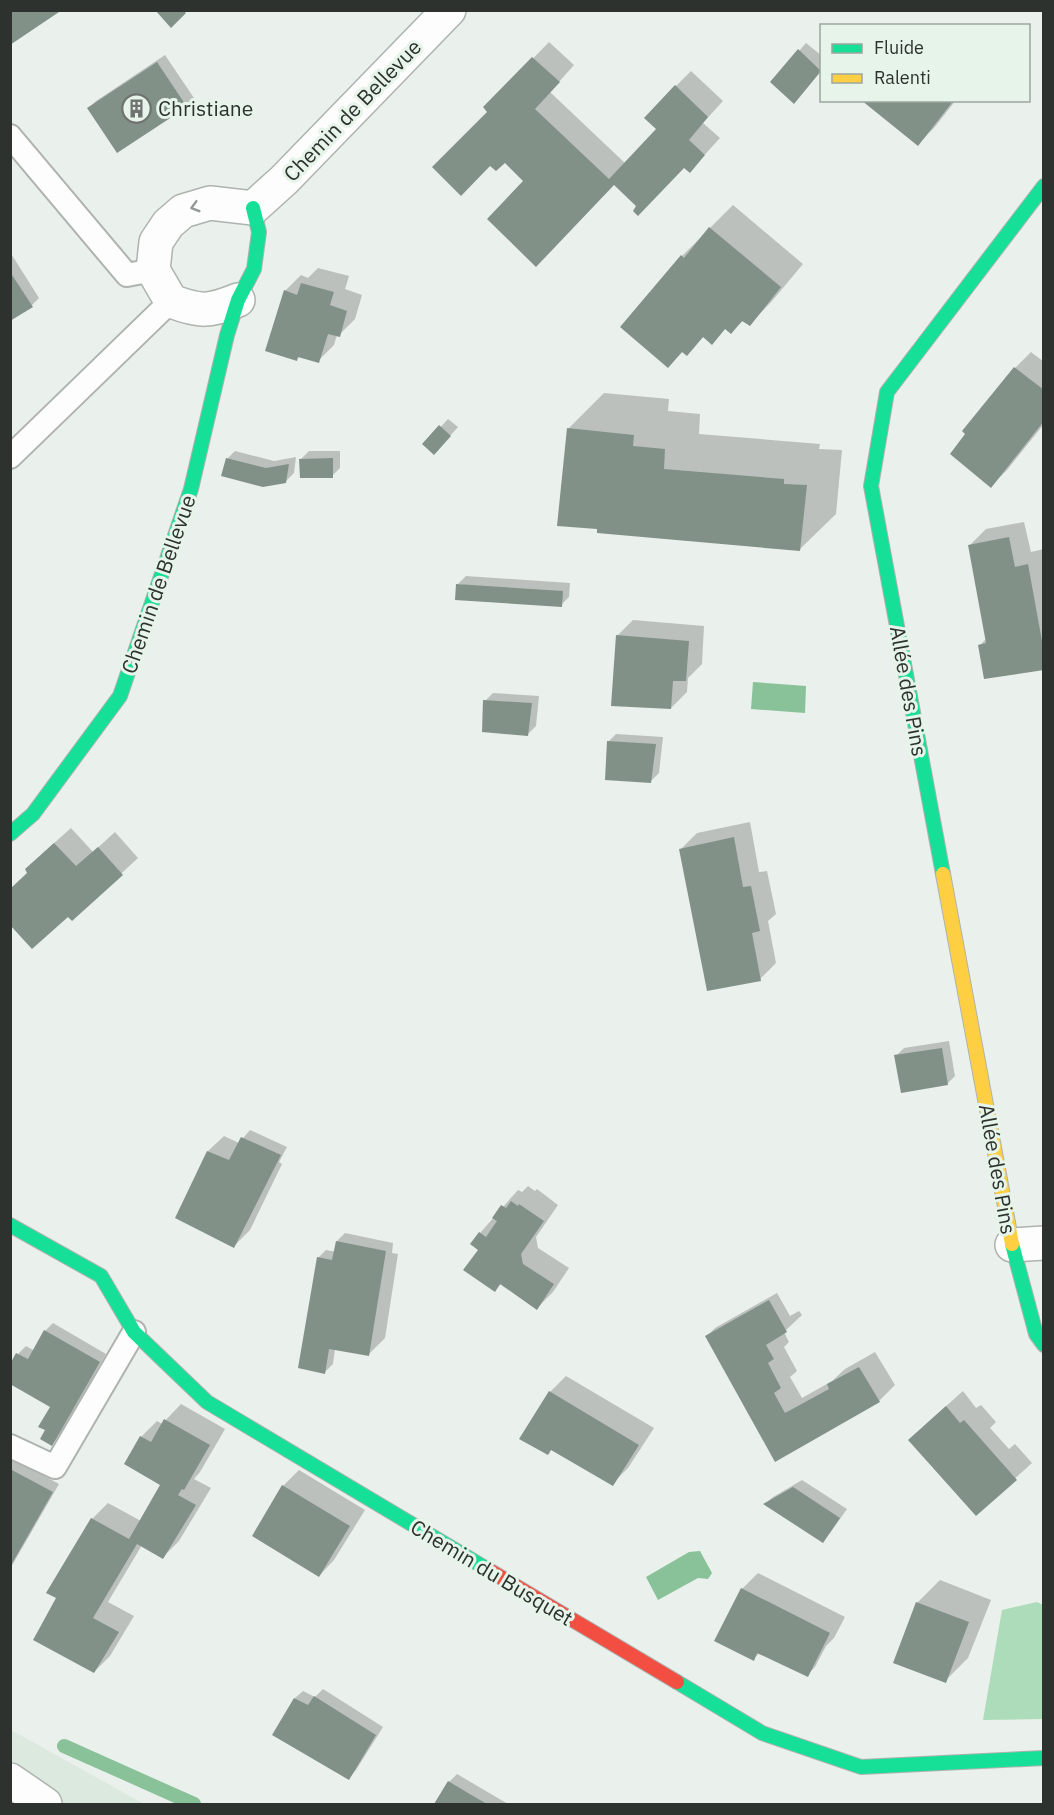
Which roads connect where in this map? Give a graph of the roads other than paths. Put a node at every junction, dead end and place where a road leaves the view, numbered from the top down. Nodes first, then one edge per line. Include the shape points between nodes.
1 (449, 10) edge
2 (10, 136) edge
3 (1044, 186) edge
4 (253, 208) junction
5 (153, 270) junction
6 (238, 300) junction
7 (171, 301) junction
8 (10, 457) edge
9 (10, 834) edge
10 (10, 1225) edge
11 (1028, 1244) edge
12 (134, 1332) junction
13 (1044, 1345) edge
14 (10, 1446) edge
15 (1044, 1758) edge
16 (10, 1780) edge
17 (45, 1804) edge

1 - 4 street, Chemin de Bellevue
2 - 5 lane via 127,275
3 - 11 street, Allée des Pins via 887,392 871,486
4 -> 5 street via 210,203 183,211 156,242
4 - 6 street, Chemin de Bellevue via 259,232 254,269
5 - 7 street
6 - 7 street via 217,309 193,309
6 - 9 street, Chemin de Bellevue via 191,489 120,696 33,814
7 - 8 lane
10 - 12 street, Chemin du Busquet via 101,1276
11 - 13 street, Allée des Pins via 1036,1334
12 - 14 lane via 55,1467
12 - 15 street, Chemin du Busquet via 207,1402 762,1733 861,1767
16 - 17 street

